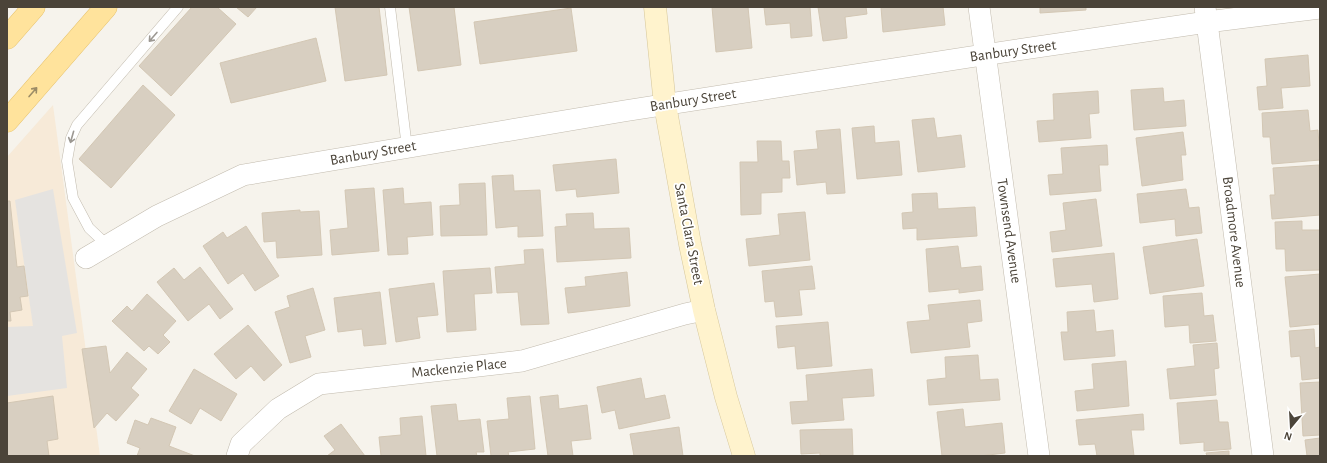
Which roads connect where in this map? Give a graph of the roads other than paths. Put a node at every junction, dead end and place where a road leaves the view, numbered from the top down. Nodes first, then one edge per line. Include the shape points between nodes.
1 (34, 7) edge
2 (106, 7) edge
3 (178, 7) edge
4 (390, 7) edge
5 (655, 7) edge
6 (979, 7) edge
7 (1320, 8) edge
8 (1206, 15) edge
9 (7, 38) edge
10 (986, 55) junction
11 (665, 105) junction
12 (7, 121) edge
13 (407, 148) junction
14 (107, 245) junction
15 (86, 258) dead end
16 (704, 310) junction
17 (237, 456) edge
18 (744, 456) edge
19 (1039, 456) edge
20 (1263, 456) edge

1 - 9 main road
12 -> 2 main road
3 -> 14 lane via 76,125 71,138 67,161 73,198 89,228
4 - 13 lane
5 - 11 main road, Santa Clara Street
6 - 10 street, Townsend Avenue
7 - 8 street, Banbury Street
8 - 10 street, Banbury Street
8 - 20 street, Broadmore Avenue
10 - 11 street, Banbury Street
10 - 19 street, Townsend Avenue
11 - 13 street, Banbury Street
11 - 16 main road, Santa Clara Street
13 - 14 street, Banbury Street via 243,175 158,216
14 - 15 street, Banbury Street
16 - 17 street, Mackenzie Place via 522,360 319,384 278,409 241,444
16 - 18 main road, Santa Clara Street

